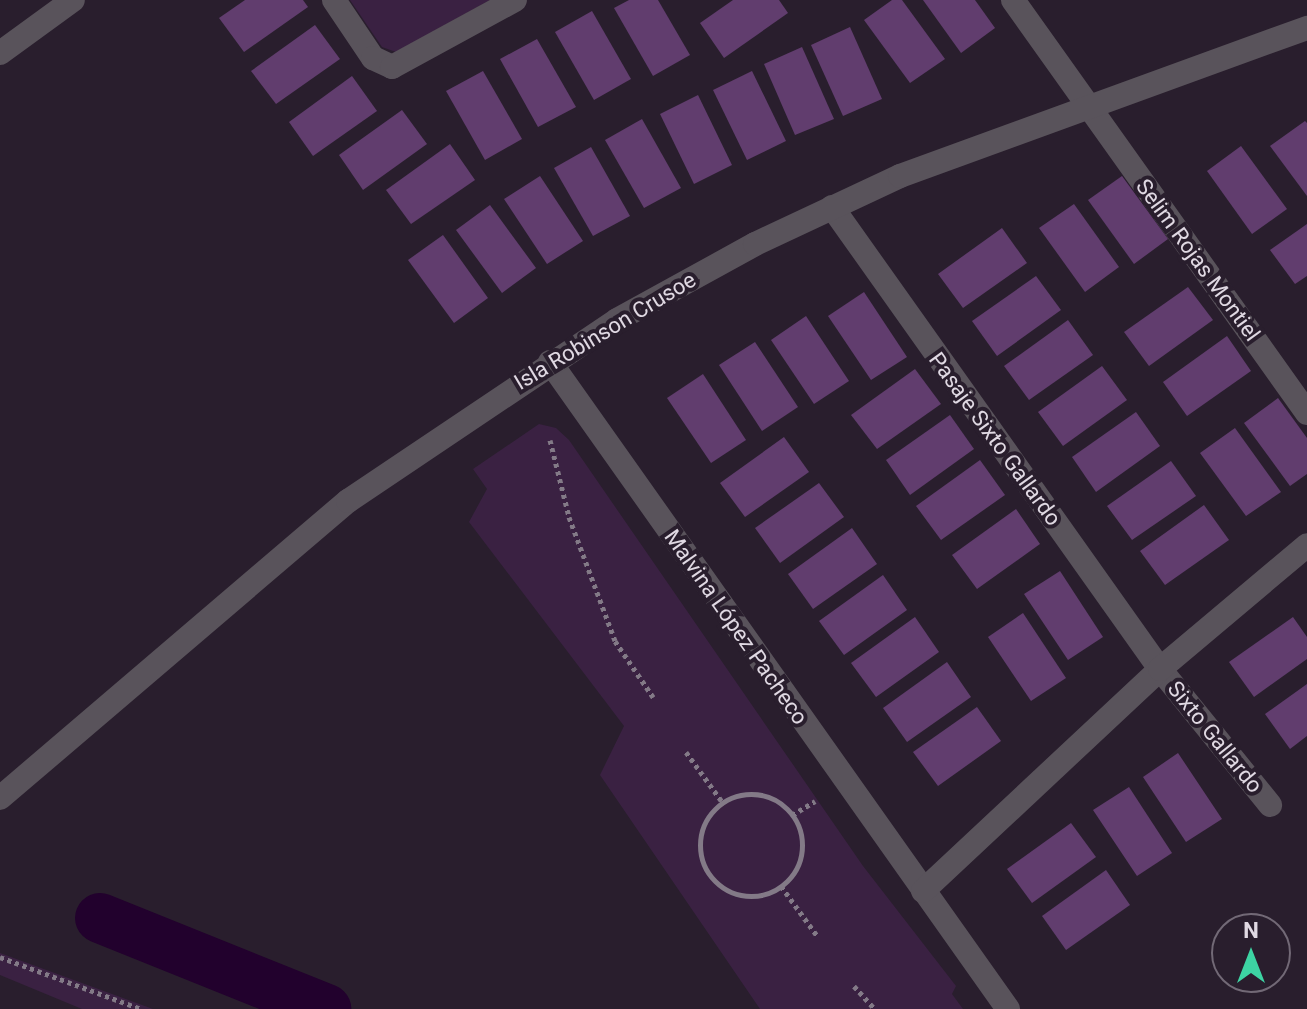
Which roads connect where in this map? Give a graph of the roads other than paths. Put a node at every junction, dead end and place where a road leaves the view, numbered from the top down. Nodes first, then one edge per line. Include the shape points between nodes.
1 (73, 0) edge
2 (334, 0) edge
3 (515, 0) edge
4 (1013, 0) edge
5 (1307, 28) edge
6 (0, 53) edge
7 (1090, 106) junction
8 (832, 207) junction
9 (550, 362) junction
10 (1307, 413) edge
11 (1307, 545) edge
12 (1160, 669) junction
13 (0, 798) edge
14 (1270, 805) dead end
15 (923, 891) junction
16 (1008, 1009) edge

1 - 6 street
2 - 3 street via 373,58 392,67
4 - 7 street, Selim Rojas Montiel
5 - 7 street, Isla Robinson Crusoe
7 - 8 street, Isla Robinson Crusoe
7 - 10 street, Selim Rojas Montiel
8 - 9 street, Isla Robinson Crusoe via 681,284
8 - 12 street, Pasaje Sixto Gallardo
9 - 13 street, Isla Robinson Crusoe via 348,501
9 - 15 street, Malvina López Pacheco
11 - 12 street
12 - 14 street, Sixto Gallardo
12 - 15 street
15 - 16 street, Malvina López Pacheco

